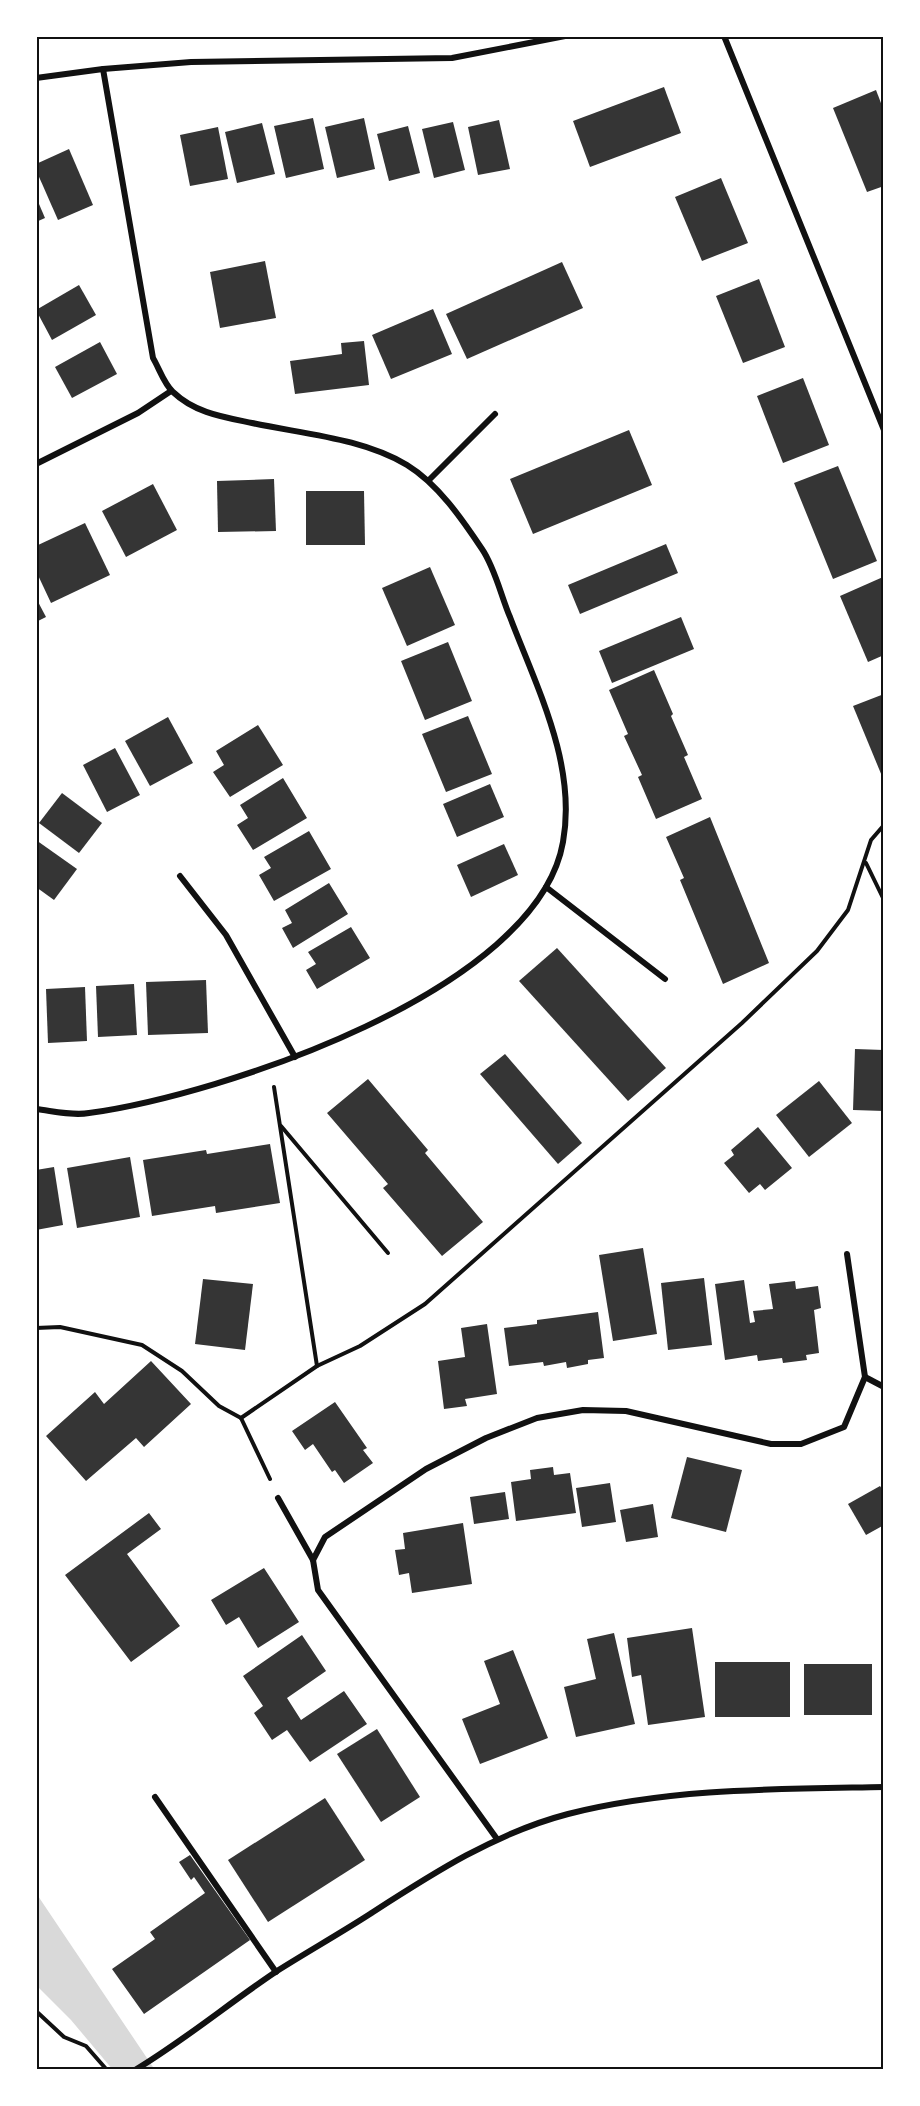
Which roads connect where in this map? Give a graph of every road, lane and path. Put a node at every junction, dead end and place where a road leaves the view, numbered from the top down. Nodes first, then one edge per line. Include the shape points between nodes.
1 (565, 36) edge
2 (724, 36) edge
3 (103, 69) junction
4 (36, 78) edge
5 (171, 391) junction
6 (495, 414) dead end
7 (884, 430) edge
8 (36, 464) edge
9 (429, 480) junction
10 (884, 825) edge
11 (866, 863) junction
12 (180, 876) dead end
13 (546, 887) junction
14 (884, 900) edge
15 (665, 979) dead end
16 (295, 1057) junction
17 (271, 1066) junction
18 (36, 1109) edge
19 (280, 1125) junction
20 (388, 1253) dead end
21 (847, 1254) dead end
22 (36, 1328) edge
23 (317, 1366) junction
24 (865, 1377) junction
25 (884, 1387) edge
26 (241, 1418) junction
27 (278, 1498) joint
28 (313, 1560) junction
29 (884, 1787) edge
30 (155, 1797) dead end
31 (497, 1839) junction
32 (276, 1972) junction
33 (36, 2011) edge
34 (107, 2070) edge
35 (135, 2070) edge

1 - 3 street via 452,58 191,62
2 - 7 street
3 - 4 street
3 - 5 street via 153,357
5 - 8 street via 138,413
5 - 9 street via 205,414 361,445 404,463
6 - 9 street
9 - 13 street via 484,552 547,716 566,783 563,844
10 - 11 path via 871,840
11 - 14 path
11 - 23 path via 848,910 816,951 742,1023 425,1304 360,1346
12 - 16 street via 226,935
13 - 15 street
13 - 16 street via 508,936 434,990 361,1030
16 - 17 street
17 - 18 street via 212,1086 86,1114
17 - 19 path
19 - 20 path
19 - 23 path
21 - 24 street
22 - 26 path via 60,1327 142,1345 182,1371 219,1406
23 - 26 path
24 - 25 street
24 - 28 street via 844,1427 801,1444 771,1444 626,1411 584,1410 537,1418 486,1438 426,1469 326,1537
26 - 27 path
27 - 28 street
28 - 31 street via 318,1590
29 - 31 street via 743,1790 628,1801 566,1815
30 - 32 street
31 - 32 street via 443,1866
32 - 35 street
33 - 34 path via 64,2037 86,2046

